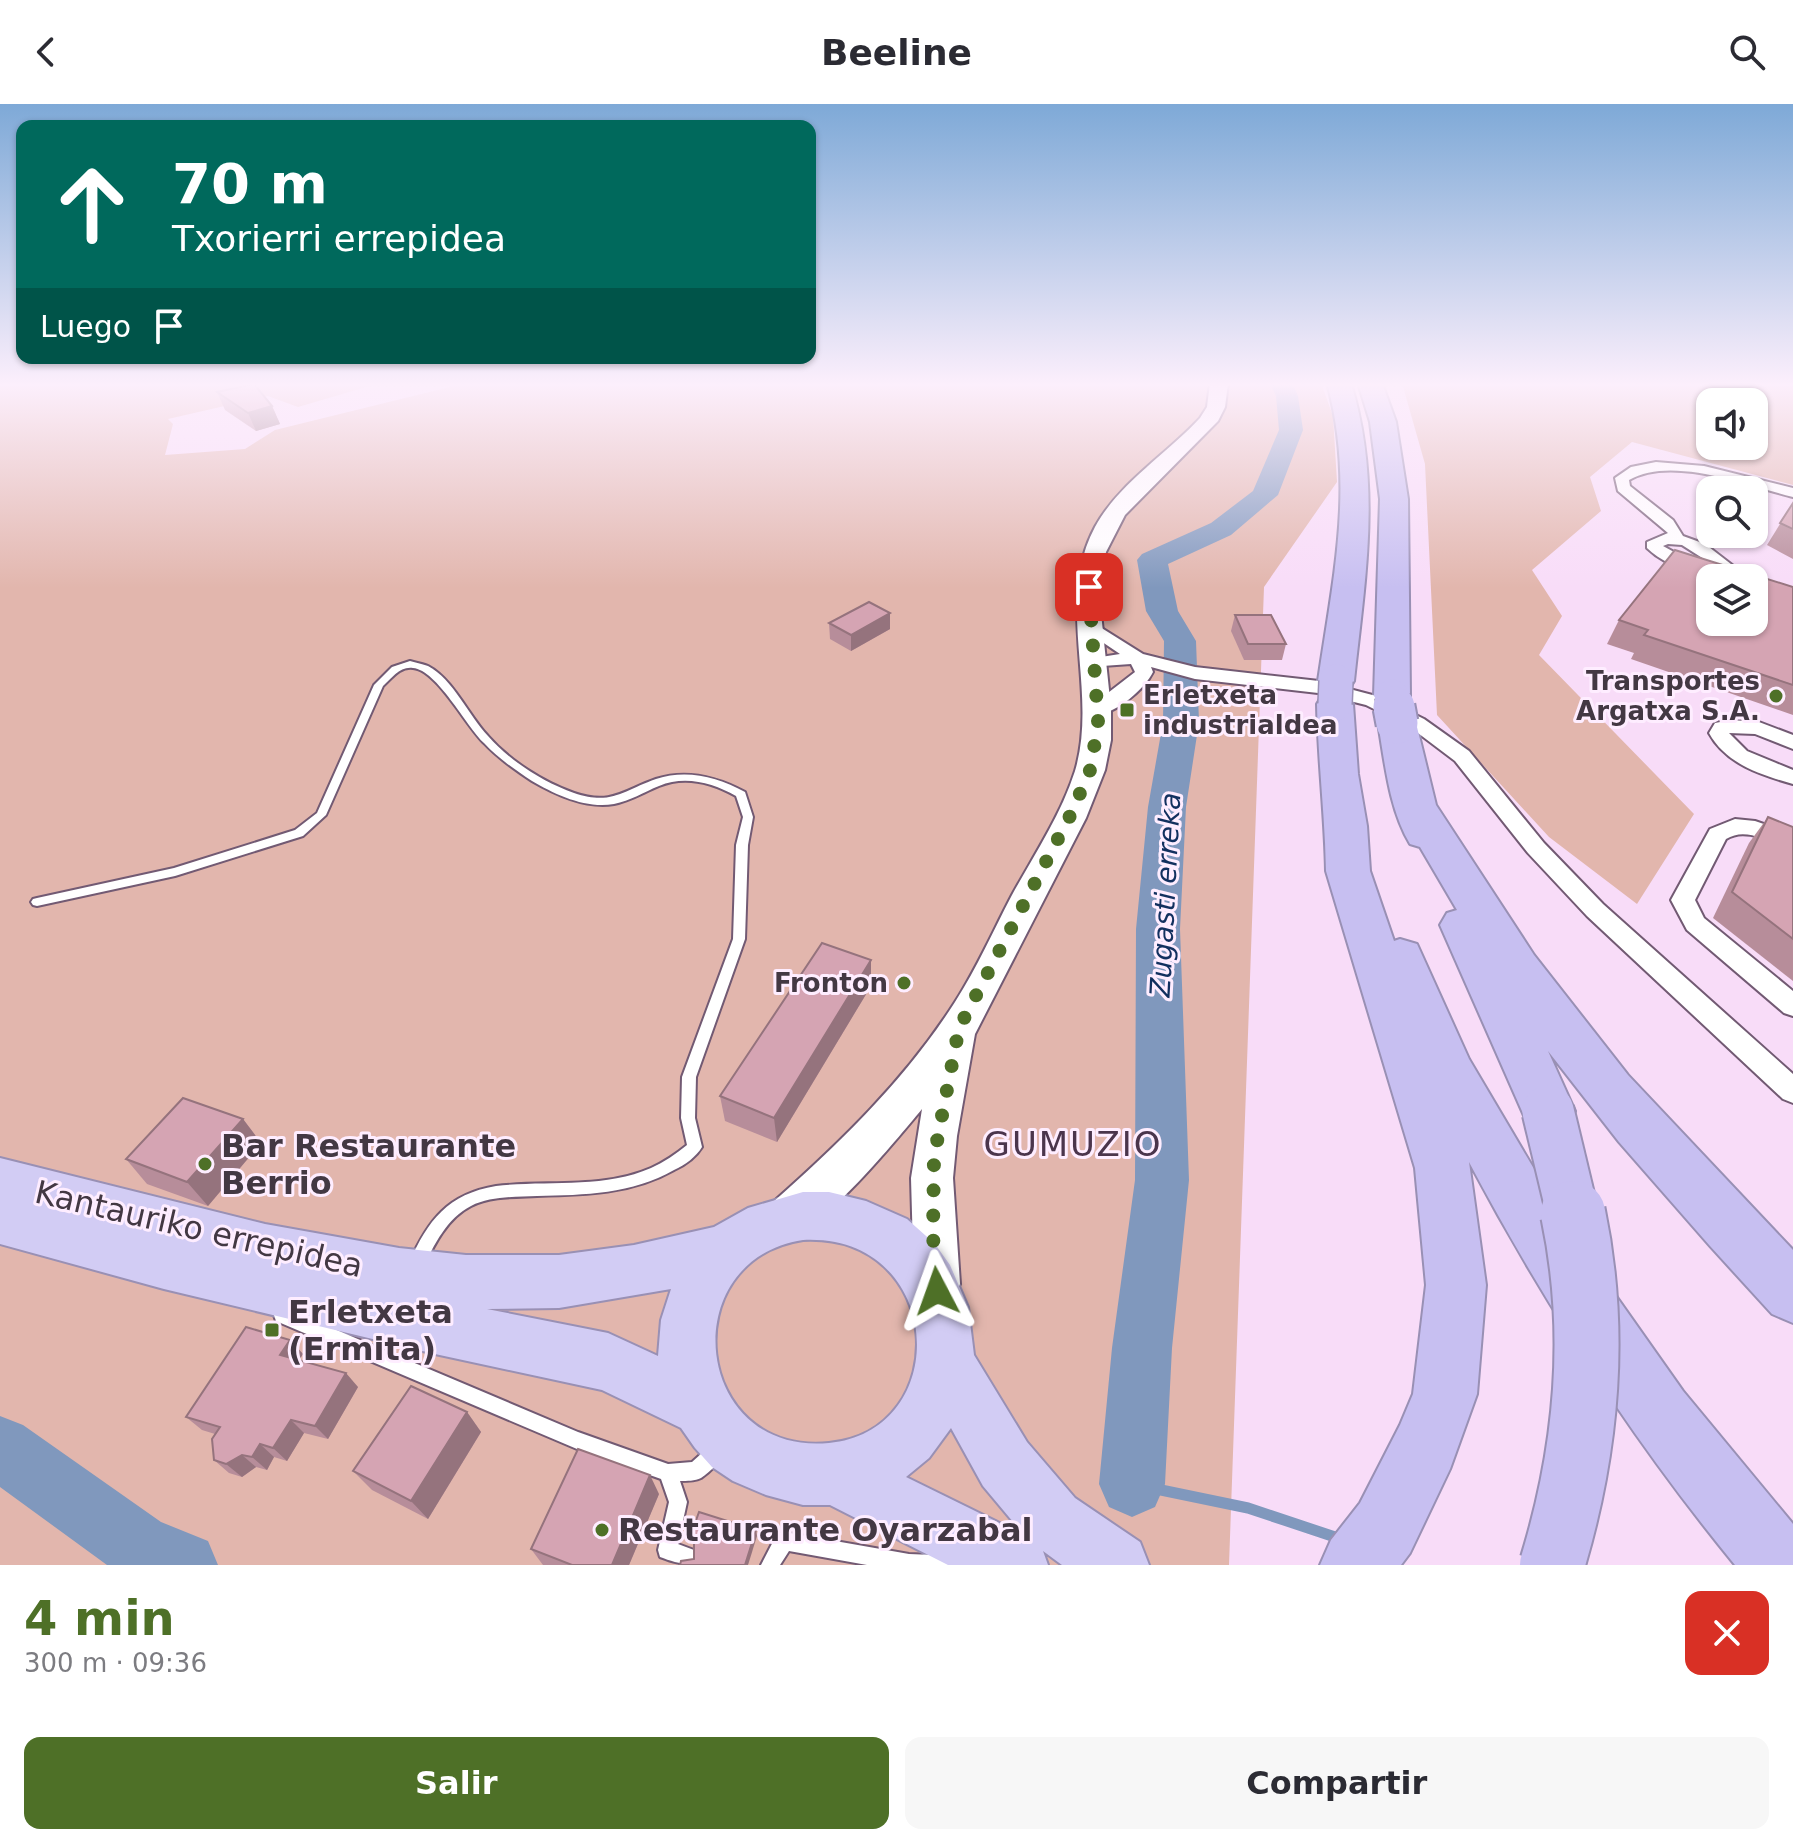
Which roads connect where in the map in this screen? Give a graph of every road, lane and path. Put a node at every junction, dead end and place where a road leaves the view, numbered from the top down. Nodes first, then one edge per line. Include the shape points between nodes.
1 (1178, 451) edge
2 (1355, 451) edge
3 (1390, 451) edge
4 (1793, 493) edge
5 (1696, 565) edge
6 (1092, 627) junction
7 (1094, 663) junction
8 (1143, 668) junction
9 (1098, 710) junction
10 (1793, 743) edge
11 (1793, 777) edge
12 (1418, 809) junction
13 (1346, 826) junction
14 (1793, 843) edge
15 (37, 902) dead end
16 (1793, 1006) edge
17 (959, 1028) junction
18 (1793, 1091) edge
19 (0, 1181) edge
20 (788, 1218) junction
21 (0, 1220) edge
22 (731, 1249) junction
23 (164, 1263) junction
24 (411, 1277) junction
25 (937, 1291) junction
26 (1793, 1293) edge
27 (944, 1359) junction
28 (711, 1424) junction
29 (668, 1473) junction
30 (834, 1474) junction
31 (687, 1557) edge
32 (770, 1565) edge
33 (957, 1565) edge
34 (1016, 1565) edge
35 (1117, 1565) edge
36 (1356, 1565) edge
37 (1552, 1565) edge
38 (1781, 1565) edge

1 - 6 main road via 1116,513 1099,540 1089,587
2 - 13 highway via 1358,479 1335,692
3 - 12 highway via 1395,483 1394,709
4 - 5 street via 1677,467 1633,469 1622,478 1623,488 1672,527 1675,538 1653,545
6 - 7 main road
6 - 8 street
7 - 8 street
7 - 9 main road
8 - 9 street
8 - 18 street via 1319,687 1400,713 1437,736 1462,756 1576,892
9 - 17 main road via 1091,768 1071,814
10 - 11 street via 1750,726 1722,727 1719,733 1742,755
12 - 26 highway via 1494,935 1594,1073
12 - 37 highway, bridge via 1434,866 1548,1111 1577,1220 1587,1359 1580,1462
13 - 36 highway via 1348,871 1443,1168 1456,1285 1445,1394 1385,1528
13 - 38 highway via 1364,855 1402,965 1452,1079 1511,1188 1629,1375
14 - 16 street via 1754,829 1727,827 1718,834 1683,900 1695,924
15 - 24 lane via 175,872 299,833 321,815 379,685 399,665 437,674 485,739 528,774 574,796 613,801 662,780 687,778 723,783 741,794 748,817 739,939 689,1077 688,1118 695,1147 644,1180 500,1191 465,1202 436,1228
17 - 20 main road via 889,1121
17 - 25 main road via 933,1164
19 - 24 highway, Kantauriko errepidea via 305,1258
20 - 22 highway
20 - 25 highway via 824,1214 860,1219 881,1229 919,1259
21 - 23 highway, Kantauriko errepidea
22 - 24 highway, Kantauriko errepidea via 636,1272 537,1283
22 - 28 highway via 705,1281 689,1321 686,1363
23 - 28 highway, Kantauriko errepidea via 608,1362
23 - 29 lane via 577,1440
25 - 27 highway via 945,1324
27 - 30 highway via 932,1398 908,1433 874,1459
27 - 35 highway via 1005,1464 1053,1520
28 - 29 lane via 696,1471
28 - 30 highway via 748,1461 775,1472
29 - 31 lane via 678,1502 667,1550
30 - 34 highway
32 - 33 lane via 784,1541 909,1563

